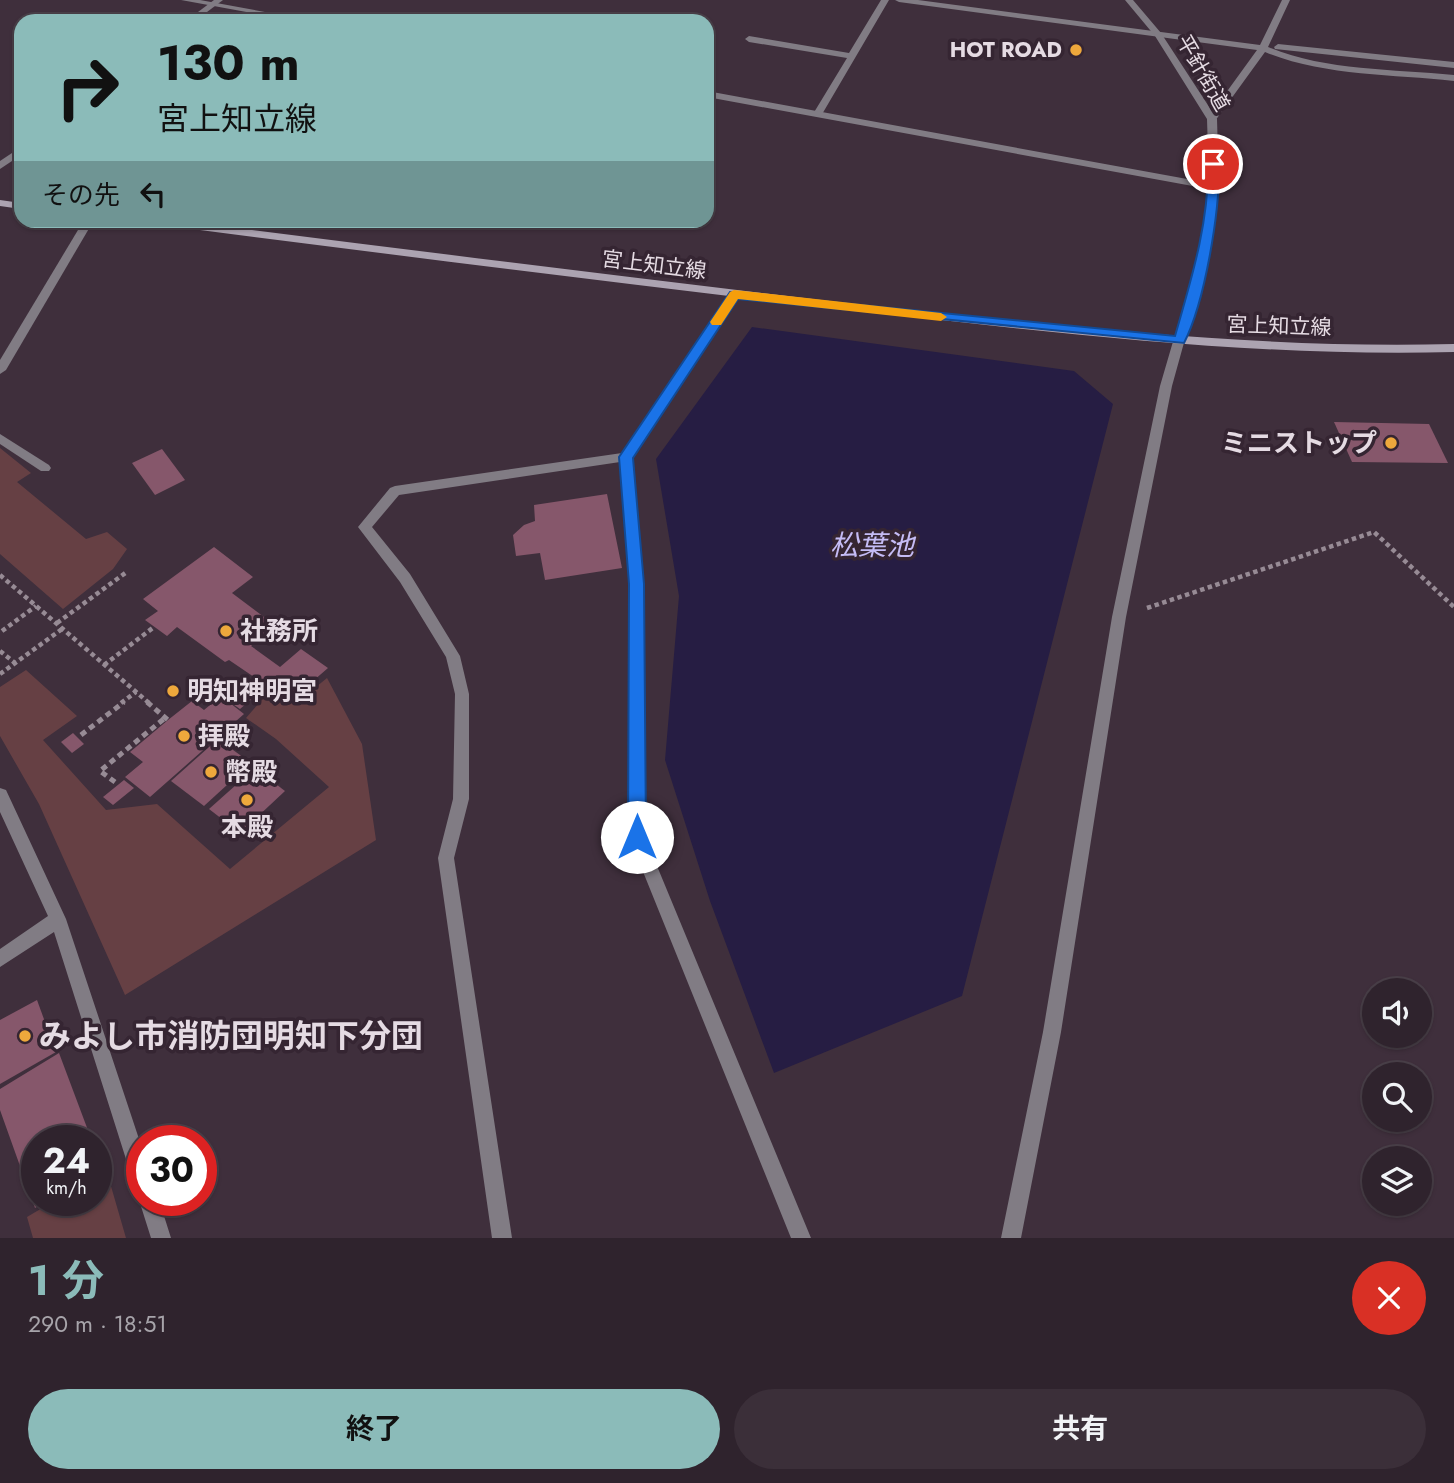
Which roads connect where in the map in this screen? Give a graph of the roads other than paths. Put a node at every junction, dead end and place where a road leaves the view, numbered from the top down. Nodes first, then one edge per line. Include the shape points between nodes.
1 (185, 0) edge
2 (885, 0) edge
3 (899, 0) edge
4 (1129, 0) edge
5 (1286, 0) edge
6 (216, 2) edge
7 (200, 14) edge
8 (275, 14) edge
9 (1158, 35) junction
10 (750, 38) dead end
11 (1263, 48) junction
12 (852, 56) junction
13 (1454, 65) edge
14 (1454, 78) edge
15 (714, 95) edge
16 (818, 114) junction
17 (1212, 119) junction
18 (14, 155) edge
19 (0, 166) edge
20 (1214, 187) junction
21 (84, 228) edge
22 (208, 228) edge
23 (734, 294) junction
24 (1180, 340) junction
25 (1454, 348) edge
26 (0, 370) edge
27 (0, 438) edge
28 (626, 457) junction
29 (46, 468) dead end
30 (0, 795) edge
31 (58, 919) junction
32 (0, 959) edge
33 (126, 1129) edge
34 (154, 1216) edge
35 (161, 1238) edge
36 (502, 1238) edge
37 (801, 1238) edge
38 (1011, 1238) edge

1 - 6 street
2 - 12 street
3 - 9 street
4 - 9 street, 平針街道
5 - 11 street
6 - 7 street
6 - 8 street
9 - 11 street
9 - 17 street, 平針街道
10 - 12 street
11 - 13 street
11 - 14 street via 1321,62
11 - 17 street
12 - 16 street
15 - 16 street
16 - 20 street
17 - 20 street, 平針街道
18 - 19 street
20 - 24 street, 平針街道 via 1203,256
21 - 26 street
22 - 23 main road, 宮上知立線
23 - 24 main road, 宮上知立線
23 - 28 street
24 - 25 main road, 宮上知立線 via 1245,346
24 - 38 street, 平針街道 via 1166,386 1119,617 1052,1032
27 - 29 street
28 - 36 street via 395,491 366,527 405,578 453,656 462,694 461,799 446,858
28 - 37 street via 637,584 637,837
30 - 31 street
31 - 32 street
31 - 33 street
34 - 35 street

